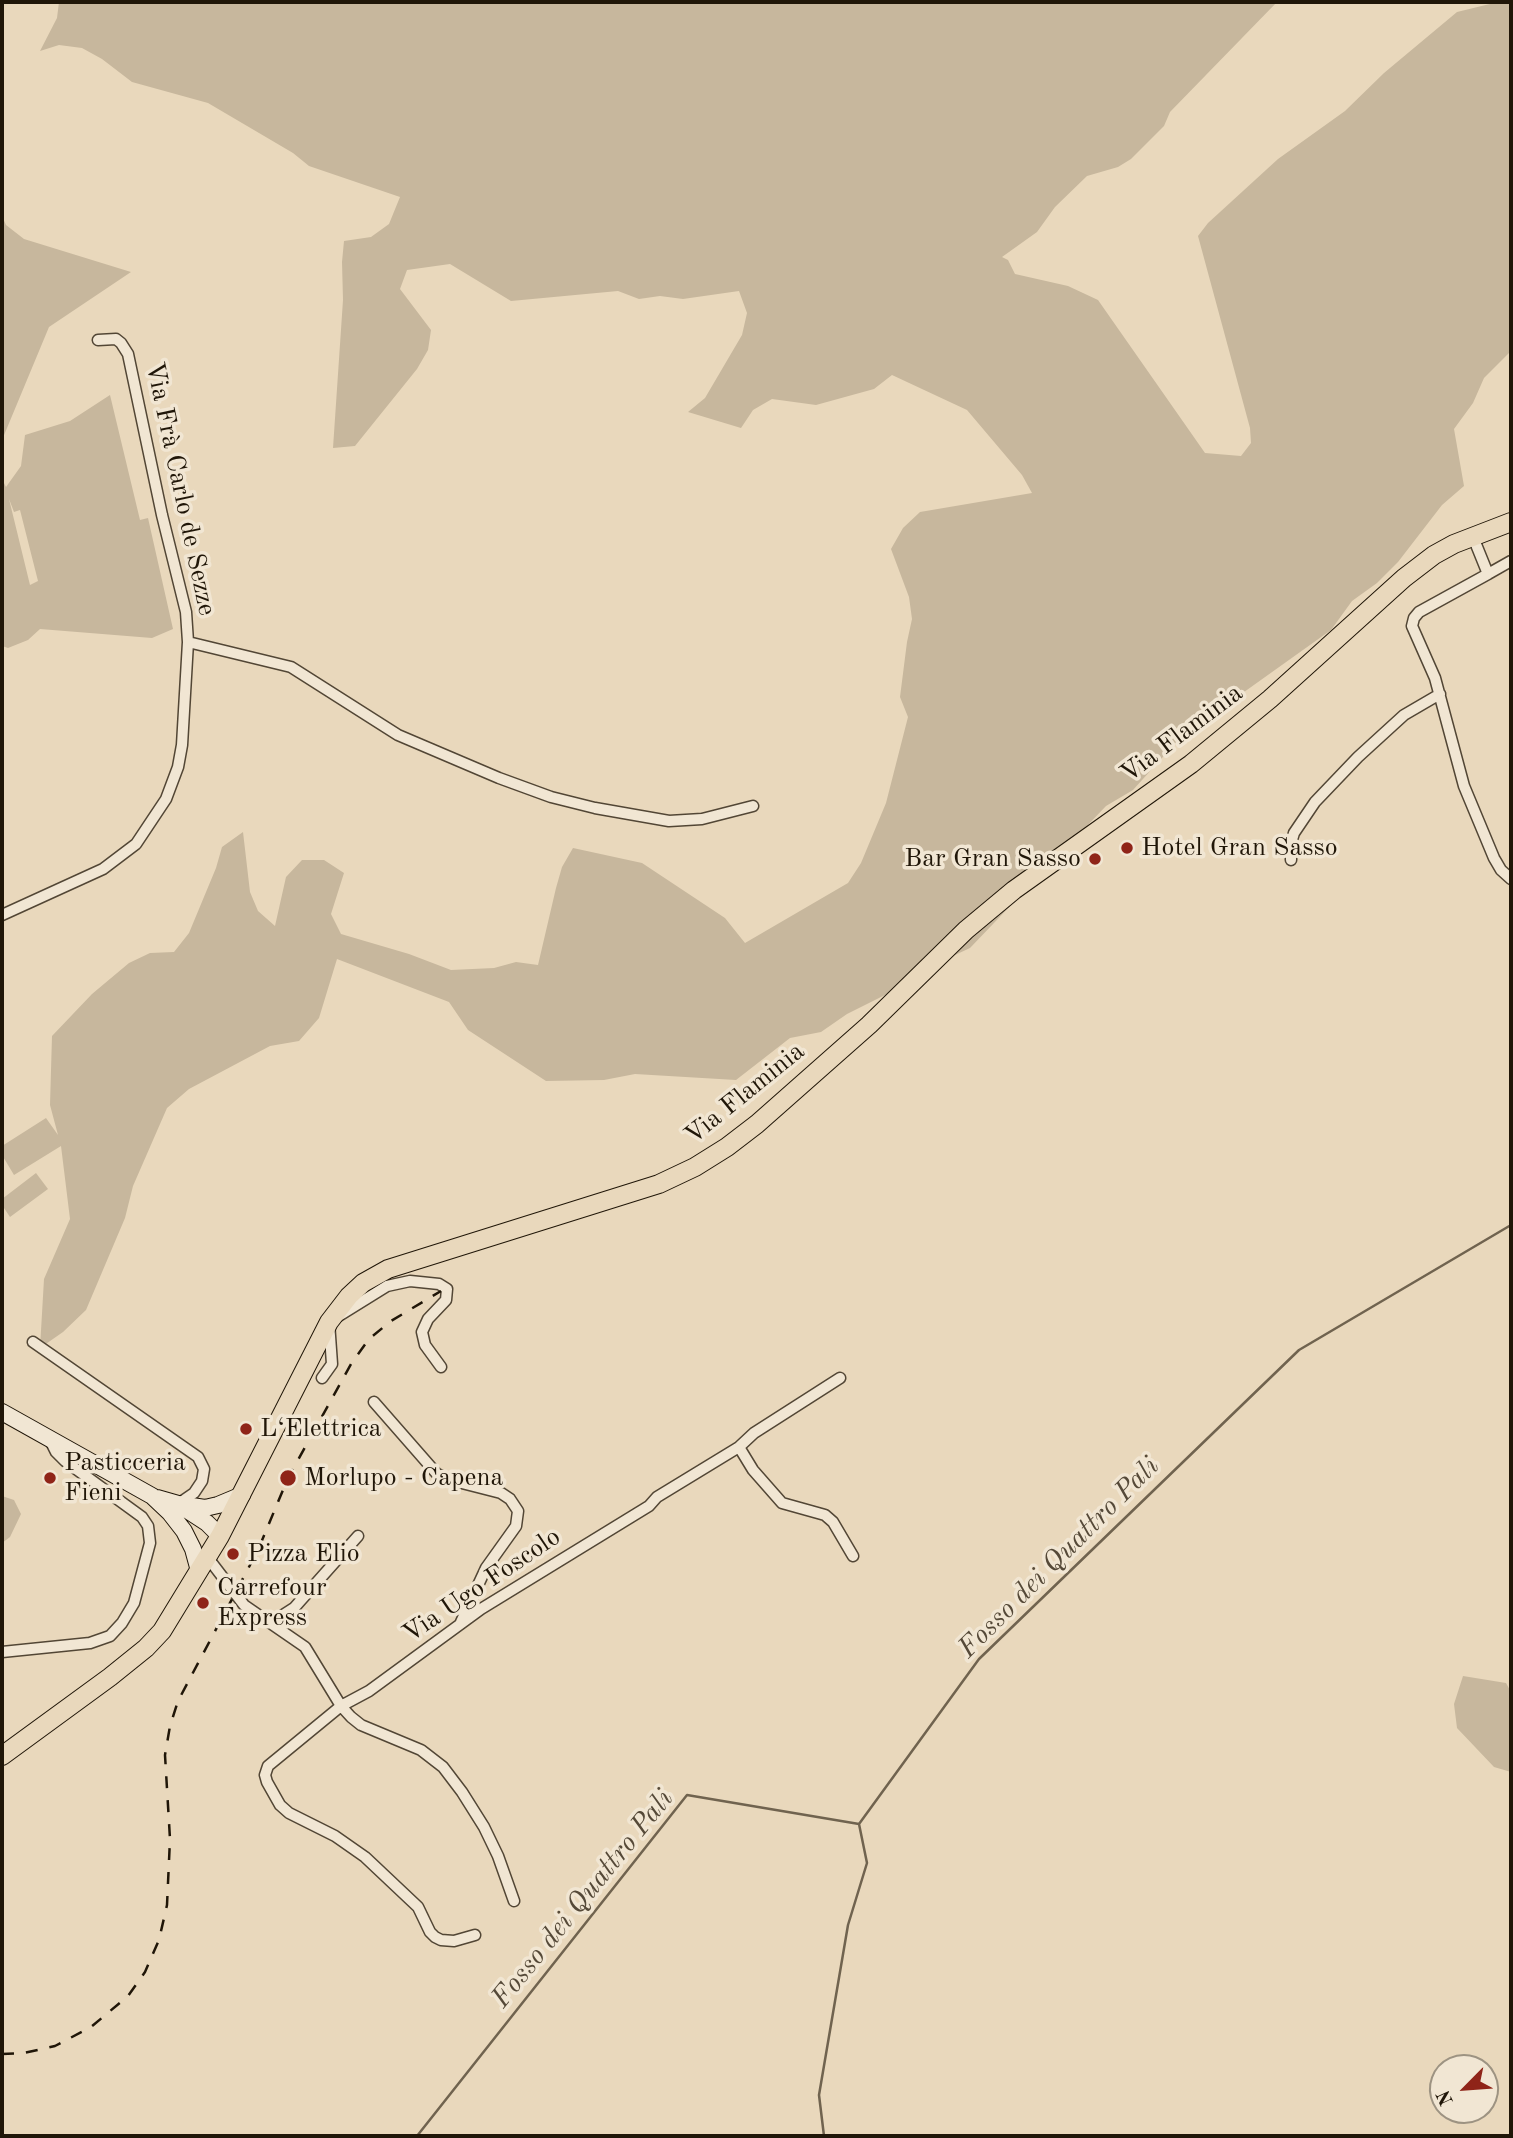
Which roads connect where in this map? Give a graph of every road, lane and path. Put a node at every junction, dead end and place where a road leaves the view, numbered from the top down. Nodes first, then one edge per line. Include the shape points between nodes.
1 (98, 340) dead end
2 (1511, 522) edge
3 (1473, 537) junction
4 (1511, 561) edge
5 (1488, 575) junction
6 (188, 642) junction
7 (1440, 694) junction
8 (753, 806) dead end
9 (1291, 860) dead end
10 (1511, 879) edge
11 (2, 915) edge
12 (329, 1322) junction
13 (33, 1342) dead end
14 (441, 1367) dead end
15 (322, 1378) dead end
16 (840, 1378) dead end
17 (374, 1402) dead end
18 (2, 1412) edge
19 (48, 1438) junction
20 (739, 1447) junction
21 (242, 1495) junction
22 (177, 1511) junction
23 (220, 1536) junction
24 (358, 1536) dead end
25 (853, 1556) dead end
26 (203, 1564) junction
27 (266, 1621) junction
28 (460, 1625) junction
29 (2, 1651) edge
30 (341, 1706) junction
31 (2, 1756) edge
32 (514, 1900) dead end
33 (475, 1935) dead end

1 - 6 street, Via Frà Carlo de Sezze via 116,339 128,354 186,612
2 - 3 main road, Via Flaminia
3 - 5 street
3 - 12 main road, Via Flaminia via 1434,555 1404,578 1191,764 1014,890 859,1034 727,1147 695,1167 635,1193 383,1270 354,1291
4 - 5 street
5 - 7 street via 1414,618 1414,631
6 - 8 street via 291,667 398,734 551,797 669,821
6 - 11 street, Via Frà Carlo de Sezze via 180,757 170,790 145,834 103,869
7 - 9 street via 1404,715 1315,802 1292,837
7 - 10 street via 1466,791 1494,858
12 - 14 street via 387,1286 442,1284 448,1296 422,1332 425,1345
12 - 15 street via 332,1364
12 - 21 main road, Via Flaminia
13 - 22 street via 198,1457 204,1471 200,1486
16 - 20 street, Via Ugo Foscolo
17 - 28 street via 437,1474 501,1493 518,1511 516,1526 486,1569
18 - 19 main road
19 - 22 main road
19 - 29 street via 65,1461 142,1517 150,1543 134,1603 110,1636 90,1643
20 - 25 street via 782,1503 825,1515
20 - 28 street, Via Ugo Foscolo
21 - 22 main road via 218,1506
21 - 23 main road, Via Flaminia
22 - 23 main road via 207,1523
22 - 26 main road
23 - 26 main road, Via Flaminia
24 - 27 street via 294,1608
26 - 27 street
26 - 31 main road, Via Flaminia via 168,1623 146,1648
27 - 30 street via 305,1647
28 - 30 street, Via Ugo Foscolo
30 - 32 street via 362,1725 414,1746 443,1767 482,1823
30 - 33 street, Via Ugo Foscolo via 268,1766 265,1777 273,1795 289,1813 328,1831 373,1864 423,1913 437,1938 454,1941

